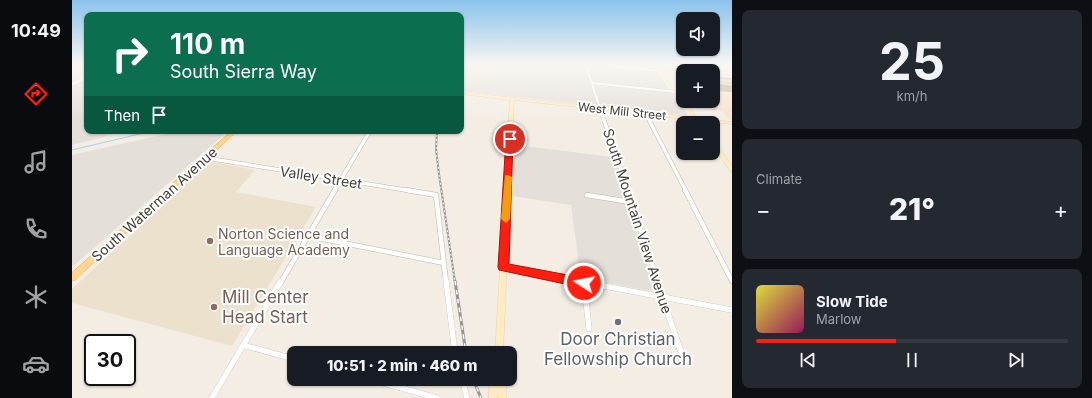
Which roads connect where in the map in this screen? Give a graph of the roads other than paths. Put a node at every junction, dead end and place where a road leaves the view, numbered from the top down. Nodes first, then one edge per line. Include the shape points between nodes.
1 (592, 83) edge
2 (597, 84) edge
3 (670, 84) edge
4 (676, 92) joint
5 (464, 93) edge
6 (512, 99) junction
7 (600, 108) junction
8 (688, 108) edge
9 (646, 113) junction
10 (694, 116) edge
11 (676, 118) edge
12 (720, 122) edge
13 (732, 123) edge
14 (232, 134) edge
15 (368, 134) edge
16 (720, 153) edge
17 (206, 158) junction
18 (732, 170) edge
19 (342, 180) junction
20 (587, 195) dead end
21 (630, 202) junction
22 (308, 236) junction
23 (444, 263) junction
24 (503, 267) junction
25 (72, 278) edge
26 (732, 281) edge
27 (584, 283) junction
28 (663, 298) junction
29 (732, 310) edge
30 (589, 329) dead end
31 (243, 345) junction
32 (454, 346) edge
33 (499, 346) edge
34 (682, 355) dead end
35 (287, 357) edge
36 (394, 386) edge
37 (464, 386) edge
38 (494, 386) edge
39 (502, 386) edge
40 (212, 398) edge
41 (437, 398) edge
42 (467, 398) edge
43 (493, 398) edge
44 (502, 398) edge

1 - 7 street, South Mountain View Avenue
2 - 4 street
3 - 4 street
5 - 6 street, West Mill Street
6 - 7 street, West Mill Street
6 - 24 street
7 - 9 street, West Mill Street
7 - 21 street, South Mountain View Avenue
8 - 10 street
9 - 11 street, West Mill Street
9 - 26 street
12 - 13 street, West Mill Street
14 - 17 main road, South Waterman Avenue
15 - 19 street
16 - 18 street
17 - 19 street, Valley Street
17 - 25 main road, South Waterman Avenue
19 - 22 street
19 - 23 street, Valley Street via 436,196
20 - 21 street
21 - 28 street, South Mountain View Avenue
22 - 23 street
22 - 31 street
23 - 32 street
24 - 27 street
24 - 33 street
27 - 28 street
27 - 30 street
28 - 29 street
28 - 34 street, South Mountain View Avenue
31 - 35 street
31 - 40 street
36 - 41 street
37 - 42 street
38 - 43 street
39 - 44 street

